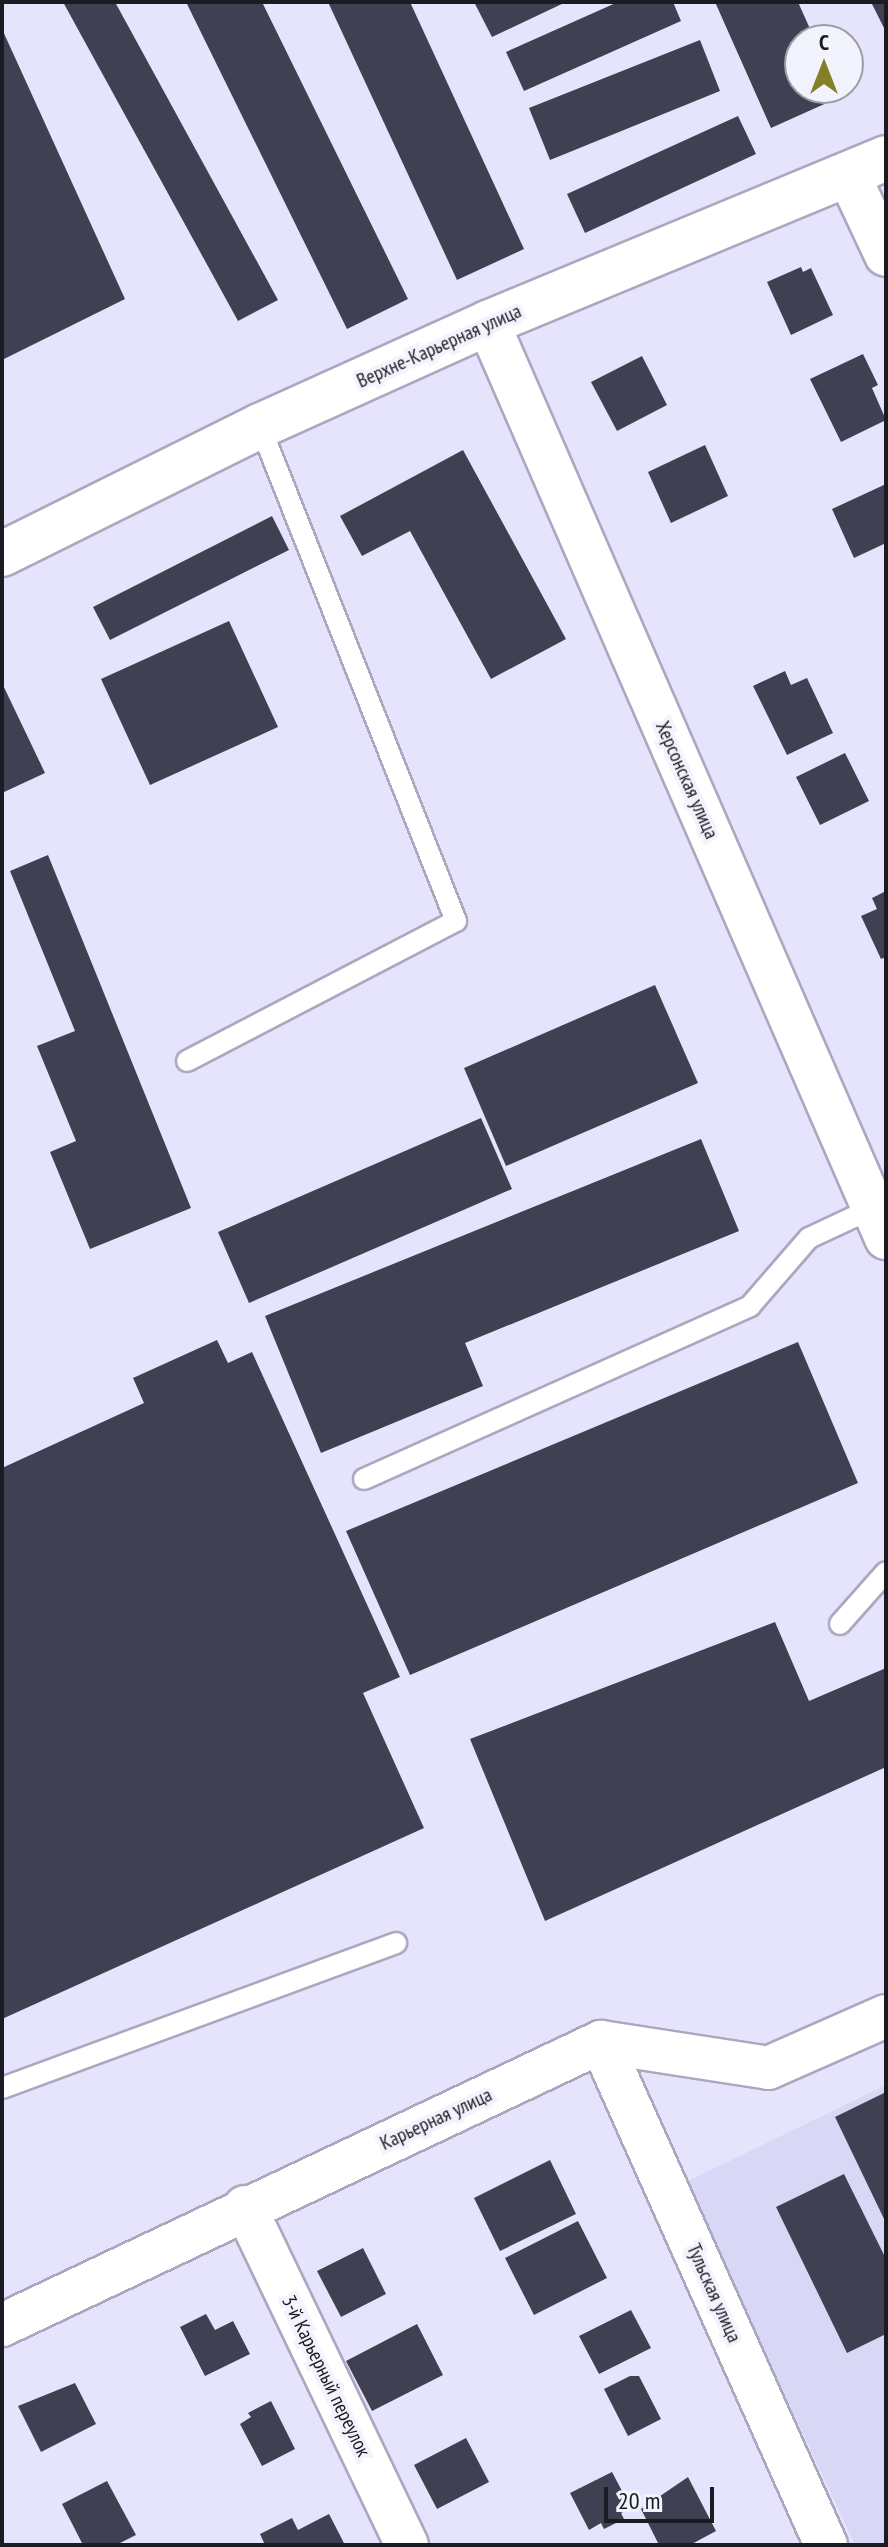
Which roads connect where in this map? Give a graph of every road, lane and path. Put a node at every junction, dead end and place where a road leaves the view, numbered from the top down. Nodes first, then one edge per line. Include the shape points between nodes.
1 (868, 167) edge
2 (886, 255) edge
3 (488, 323) junction
4 (260, 426) junction
5 (2, 554) edge
6 (187, 1061) dead end
7 (880, 1223) edge
8 (364, 1479) dead end
9 (886, 1572) edge
10 (840, 1624) dead end
11 (396, 1943) dead end
12 (886, 2016) edge
13 (601, 2042) junction
14 (2, 2088) edge
15 (245, 2207) junction
16 (2, 2325) edge
17 (407, 2545) edge
18 (826, 2545) edge

1 - 2 street
1 - 3 street, Верхне-Карьерная улица
3 - 4 street, Верхне-Карьерная улица
3 - 7 street, Херсонская улица
4 - 5 street, Верхне-Карьерная улица
4 - 6 lane via 456,921
7 - 8 lane via 809,1238 750,1306
9 - 10 lane
11 - 14 lane
12 - 13 street via 768,2068
13 - 15 street, Карьерная улица
13 - 18 street, Тульская улица
15 - 16 street, Карьерная улица
15 - 17 street, 3-й Карьерный переулок

